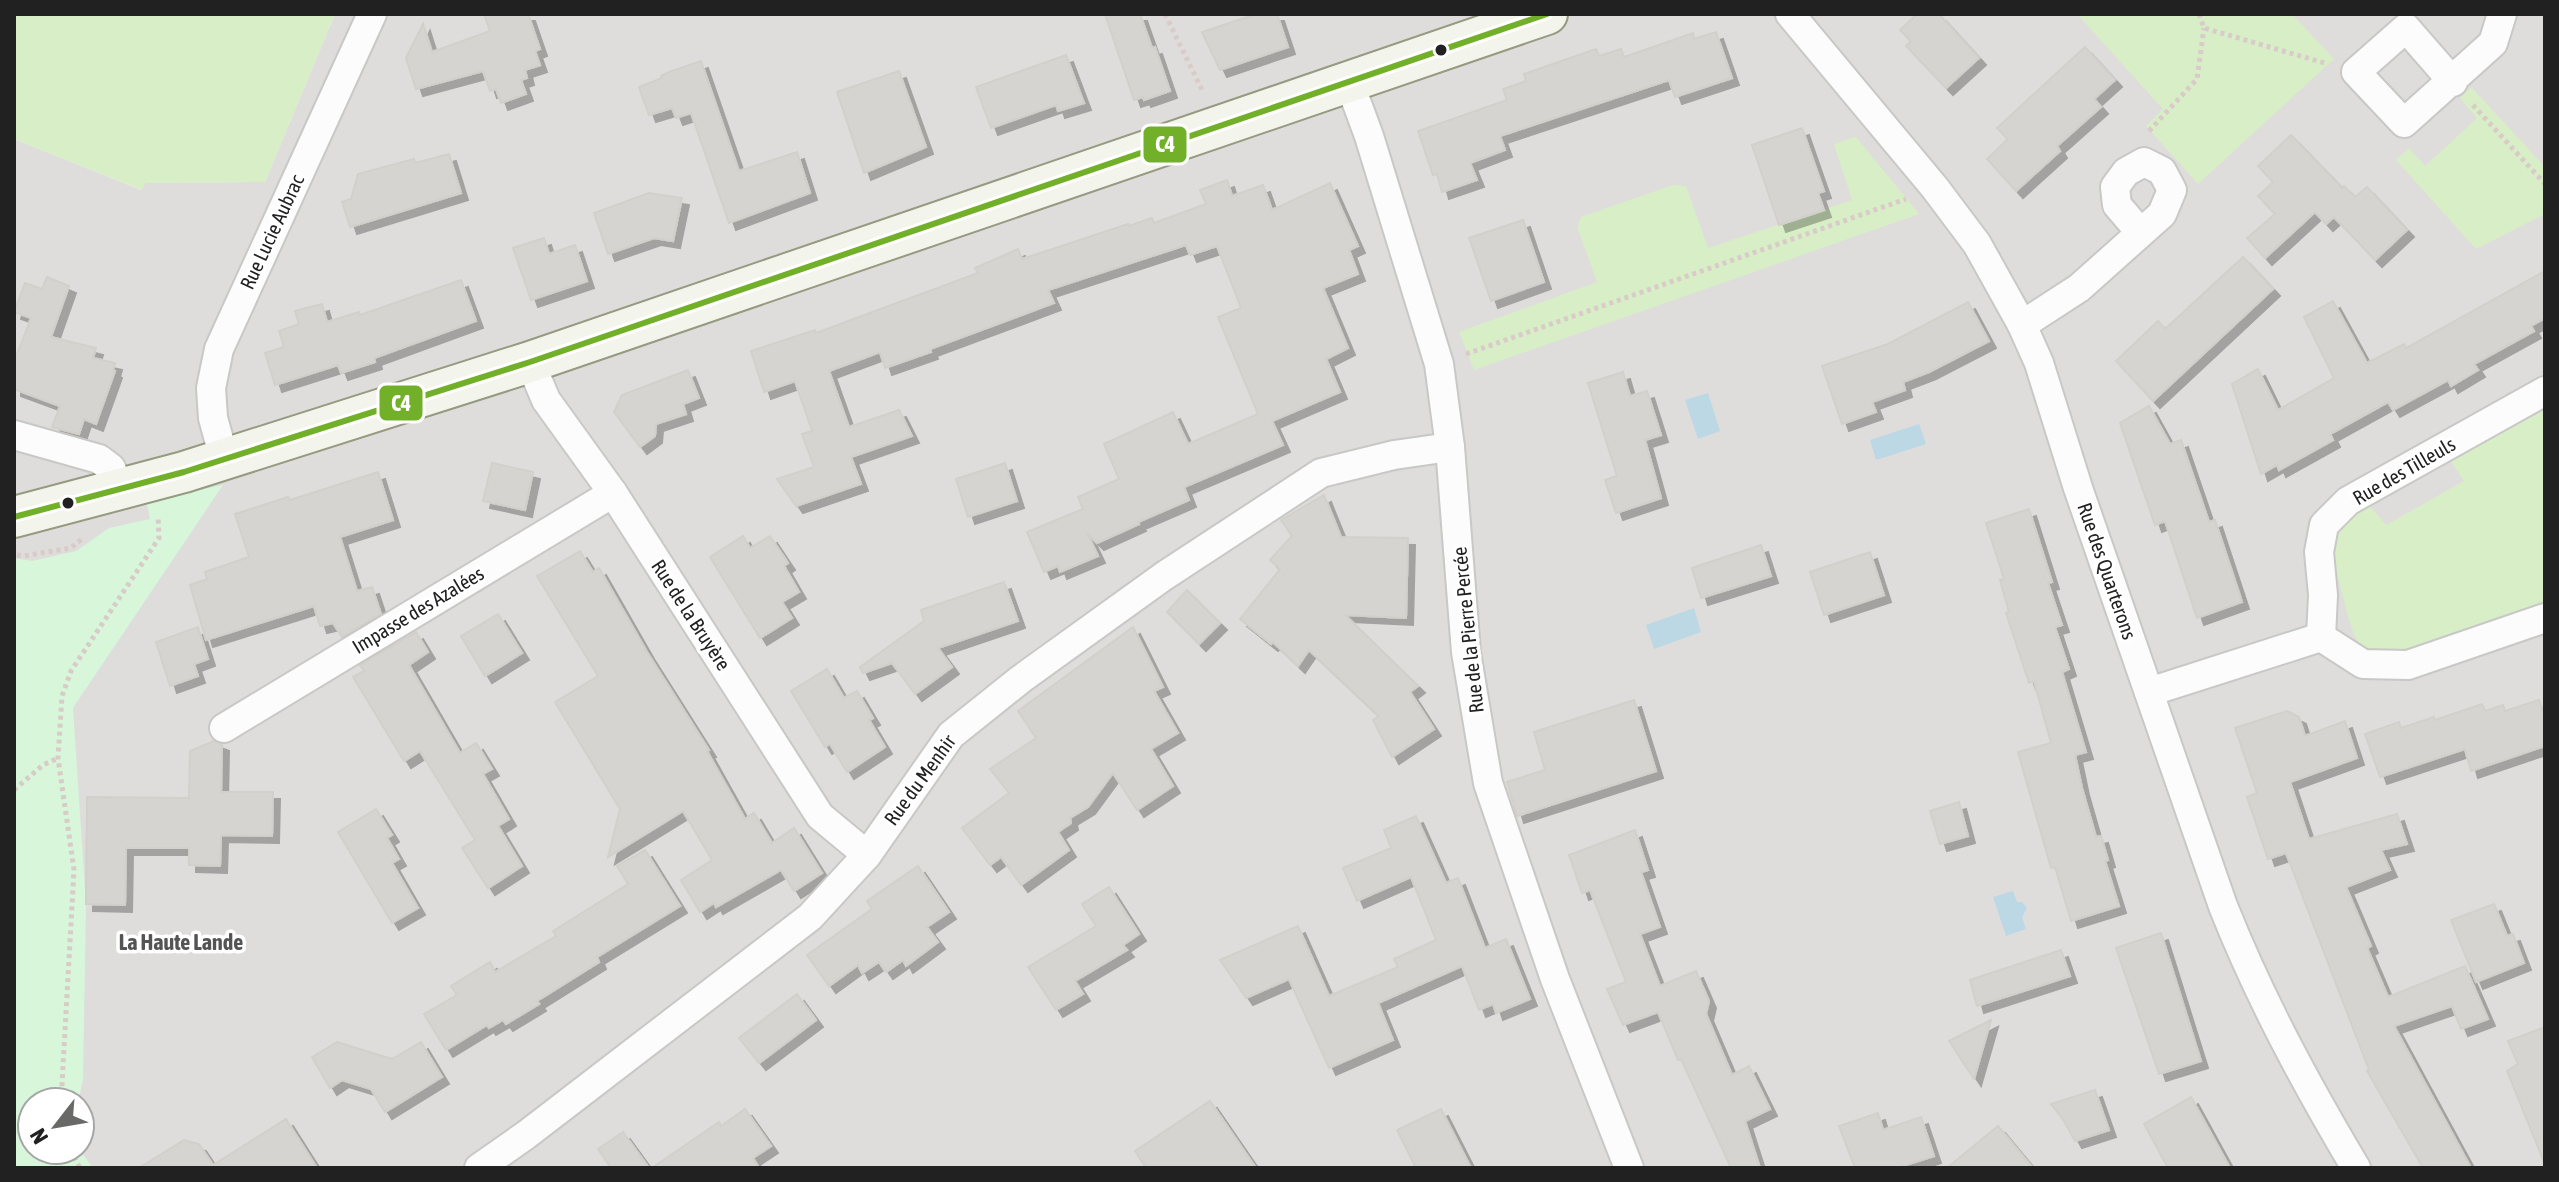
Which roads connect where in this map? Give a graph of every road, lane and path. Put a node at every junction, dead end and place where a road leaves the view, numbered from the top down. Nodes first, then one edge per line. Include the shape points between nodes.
1 (372, 14) edge
2 (1165, 14) edge
3 (1547, 14) edge
4 (1790, 14) edge
5 (2199, 14) edge
6 (2502, 14) edge
7 (2204, 28) junction
8 (2356, 72) junction
9 (1349, 82) junction
10 (2453, 82) junction
11 (1221, 128) junction
12 (2144, 162) junction
13 (2545, 184) edge
14 (1935, 188) junction
15 (2140, 232) junction
16 (2022, 325) junction
17 (530, 362) junction
18 (1439, 364) junction
19 (2545, 391) edge
20 (14, 435) edge
21 (1450, 447) junction
22 (224, 458) junction
23 (133, 485) junction
24 (613, 493) junction
25 (14, 517) edge
26 (2545, 618) edge
27 (2321, 637) junction
28 (2149, 692) junction
29 (224, 728) dead end
30 (58, 758) junction
31 (14, 790) edge
32 (867, 855) junction
33 (62, 1086) edge
34 (479, 1168) edge
35 (1629, 1168) edge
36 (2356, 1168) edge

1 - 22 street, Rue Lucie Aubrac via 219,349 211,388
2 - 11 path
3 - 9 street
4 - 14 street, Rue des Quarterons
5 - 7 path
6 - 10 street via 2493,43
7 - 8 path
7 - 12 path via 2197,79 2146,134
8 - 10 street via 2404,123
8 - 10 street via 2406,28
9 - 11 street
9 - 18 street, Rue de la Pierre Percée
10 - 13 path
11 - 17 street
12 - 15 street via 2126,172 2115,187 2117,205
12 - 15 street via 2162,171 2172,190 2162,214
14 - 16 street, Rue des Quarterons via 1977,244
14 - 18 path
15 - 16 street via 2079,288
16 - 28 street, Rue des Quarterons
17 - 22 street
17 - 24 street, Rue de la Bruyère via 546,400
18 - 21 street, Rue de la Pierre Percée
19 - 27 street, Rue des Tilleuls via 2348,501 2324,525 2319,552
20 - 23 street via 99,459
21 - 32 street, Rue du Menhir via 1321,473 1164,576 951,735
21 - 35 street, Rue de la Pierre Percée via 1466,652 1488,783 1555,979
22 - 23 street
23 - 25 street
23 - 30 path via 159,518 159,538 65,683
24 - 29 street, Impasse des Azalées
24 - 32 street, Rue de la Bruyère via 820,816
26 - 27 street via 2408,665 2363,664
27 - 28 street
28 - 36 street, Rue des Quarterons via 2250,974
30 - 31 path
30 - 33 path via 74,870
32 - 34 street, Rue du Menhir via 810,917

